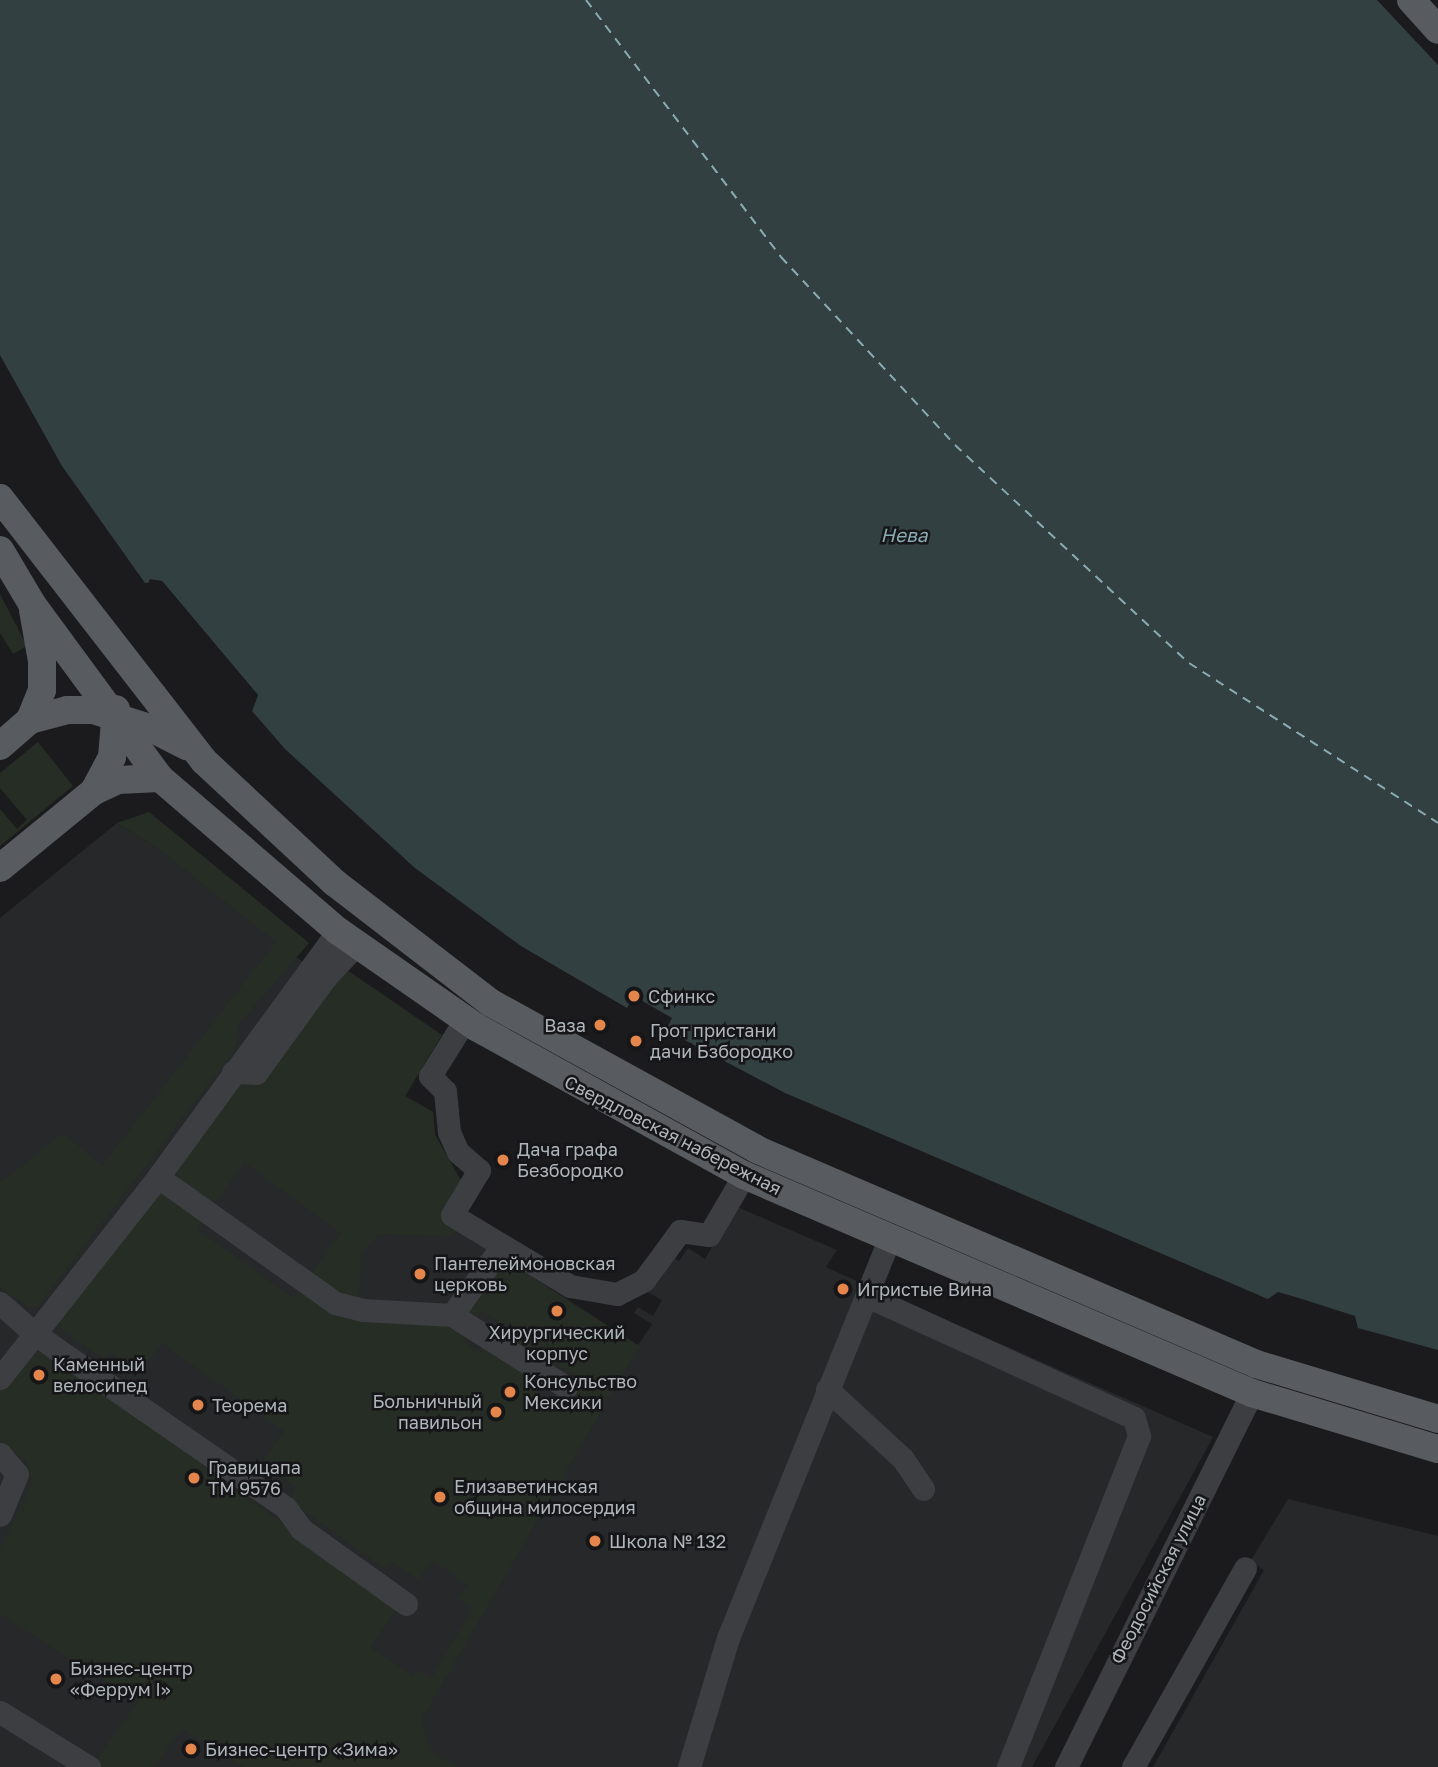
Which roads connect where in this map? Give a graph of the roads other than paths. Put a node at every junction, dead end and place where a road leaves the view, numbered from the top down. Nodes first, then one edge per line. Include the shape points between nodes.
1 (1411, 0) edge
2 (1438, 30) edge
3 (0, 498) edge
4 (0, 550) edge
5 (32, 604) junction
6 (90, 620) junction
7 (117, 717) junction
8 (30, 720) junction
9 (0, 746) edge
10 (195, 750) junction
11 (160, 778) junction
12 (94, 791) junction
13 (0, 868) edge
14 (347, 938) junction
15 (466, 1020) junction
16 (744, 1175) junction
17 (158, 1177) junction
18 (890, 1238) junction
19 (501, 1247) junction
20 (869, 1297) junction
21 (0, 1303) edge
22 (452, 1315) junction
23 (35, 1334) junction
24 (0, 1378) edge
25 (566, 1387) dead end
26 (827, 1389) junction
27 (1252, 1393) junction
28 (1438, 1419) edge
29 (1438, 1449) edge
30 (0, 1454) edge
31 (923, 1489) dead end
32 (0, 1515) edge
33 (1245, 1568) dead end
34 (406, 1604) dead end
35 (0, 1712) edge
36 (89, 1767) edge
37 (689, 1767) edge
38 (1008, 1767) edge
39 (1066, 1767) edge
40 (1133, 1767) edge

1 - 2 main road
3 - 6 main road, Свердловская набережная
4 - 5 main road, Свердловская набережная
5 - 7 main road, Свердловская набережная
5 - 8 main road via 43,678
6 - 7 main road, Свердловская набережная via 107,661
6 - 10 main road, Свердловская набережная
7 - 8 main road via 93,710 67,710
7 - 10 main road, Свердловская набережная
7 - 11 main road, Свердловская набережная
7 - 12 main road via 112,757
8 - 9 main road
10 - 28 main road, Свердловская набережная via 335,883 491,1003 758,1150 1256,1364
11 - 12 main road via 118,780
11 - 14 main road, Свердловская набережная
12 - 13 main road
14 - 15 main road, Свердловская набережная
14 - 17 street via 233,1072
15 - 16 main road, Свердловская набережная via 602,1100
15 - 19 street via 429,1076 445,1091 449,1132 458,1152 479,1170 452,1215
16 - 18 main road, Свердловская набережная
16 - 19 street via 709,1235 680,1231 644,1280 617,1294 570,1286
17 - 22 street via 335,1303 363,1310
17 - 23 street
18 - 20 street
18 - 27 main road, Свердловская набережная
19 - 22 street
20 - 26 street
20 - 38 street via 1133,1418 1139,1436
21 - 23 street
22 - 25 street
23 - 24 street
23 - 34 street via 286,1508 301,1529
26 - 31 street via 903,1459
26 - 37 street via 728,1638
27 - 29 main road, Свердловская набережная
27 - 39 street, Феодосийская улица
30 - 32 street via 17,1474
33 - 40 street
35 - 36 street

